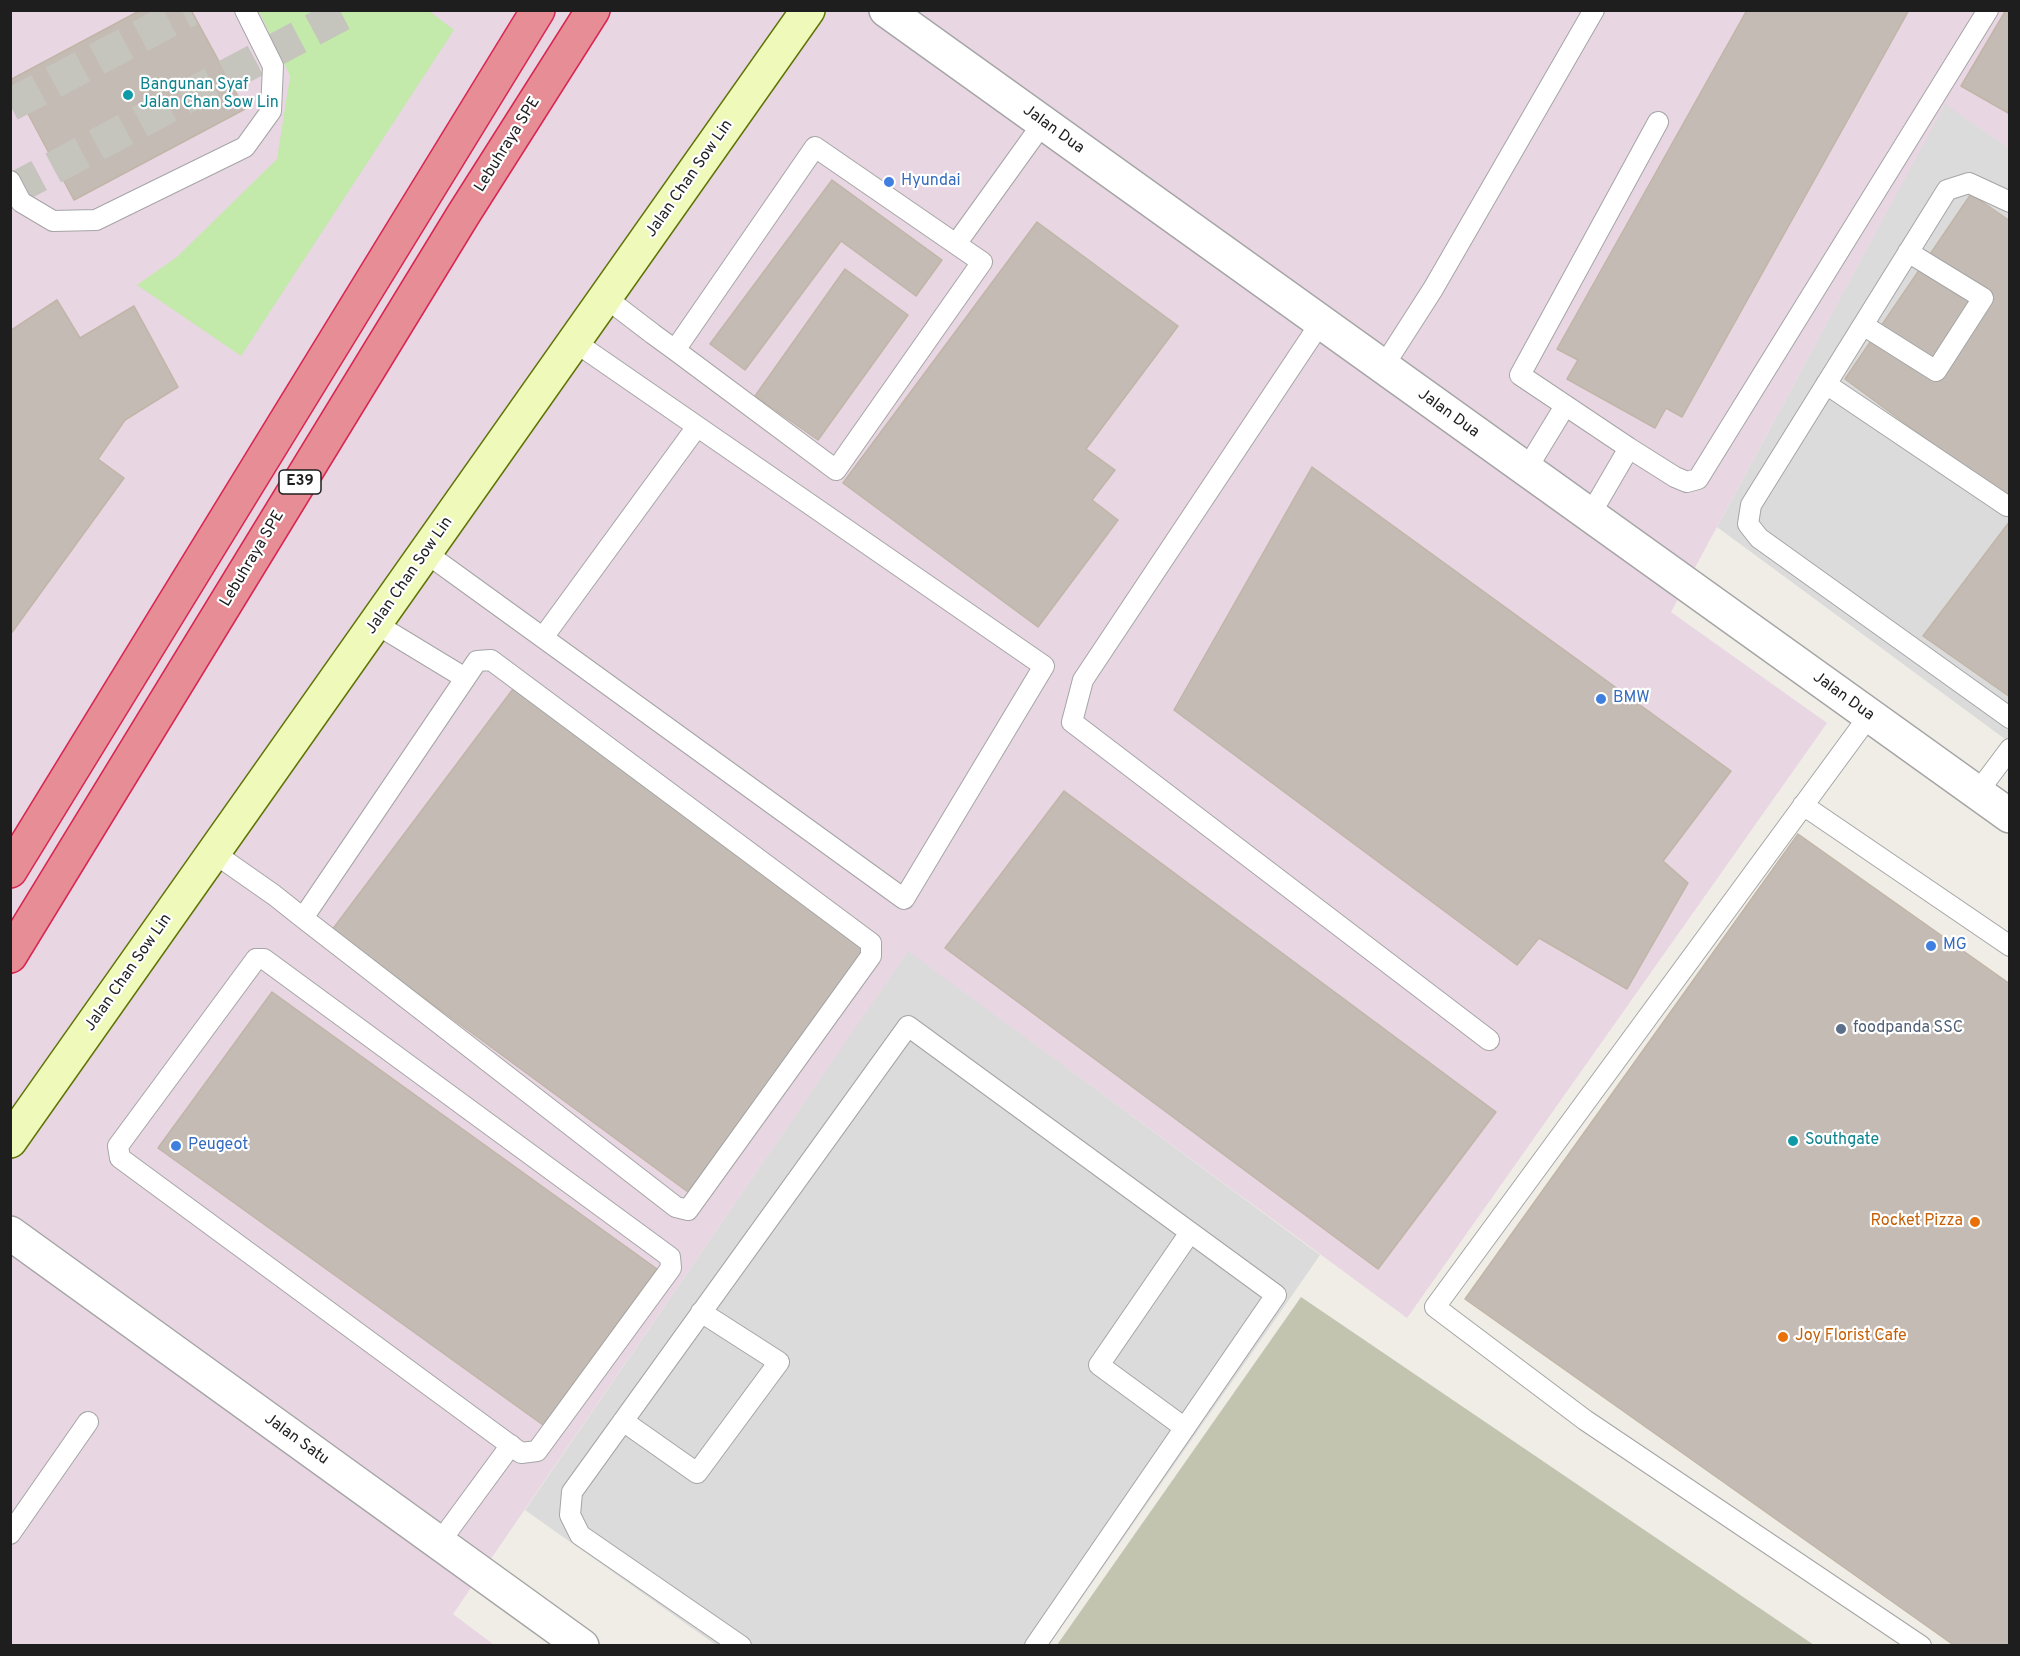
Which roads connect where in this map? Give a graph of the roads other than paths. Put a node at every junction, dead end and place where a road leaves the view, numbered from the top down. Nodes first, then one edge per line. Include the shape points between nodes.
1 (245, 10) edge
2 (538, 10) edge
3 (593, 10) edge
4 (808, 10) edge
5 (886, 10) edge
6 (1594, 10) edge
7 (1988, 10) edge
8 (1658, 122) dead end
9 (1043, 123) junction
10 (10, 181) edge
11 (2010, 202) edge
12 (956, 244) junction
13 (1908, 252) junction
14 (606, 298) junction
15 (1321, 322) junction
16 (1863, 325) junction
17 (575, 342) junction
18 (675, 350) junction
19 (1383, 367) junction
20 (1826, 384) junction
21 (1565, 406) junction
22 (696, 428) junction
23 (1629, 448) junction
24 (1526, 470) junction
25 (2007, 506) dead end
26 (1590, 515) junction
27 (426, 553) junction
28 (376, 624) junction
29 (544, 636) junction
30 (465, 678) junction
31 (1869, 716) junction
32 (2010, 718) edge
33 (2010, 749) edge
34 (1977, 793) junction
35 (1803, 805) junction
36 (2010, 816) edge
37 (214, 852) junction
38 (10, 871) edge
39 (303, 918) junction
40 (2010, 946) edge
41 (10, 956) edge
42 (1489, 1040) dead end
43 (10, 1142) edge
44 (10, 1233) edge
45 (1189, 1234) junction
46 (701, 1311) junction
47 (623, 1421) junction
48 (88, 1422) dead end
49 (1185, 1428) junction
50 (511, 1445) junction
51 (10, 1534) edge
52 (440, 1543) junction
53 (582, 1646) edge
54 (741, 1646) edge
55 (1035, 1646) edge
56 (1922, 1646) edge

1 - 10 lane via 273,66 271,111 245,147 96,220 53,221 21,202
2 - 38 highway, E39
3 - 41 highway, Lebuhraya SPE / E39 via 463,215
4 - 14 street, Jalan Chan Sow Lin
5 - 9 street, Jalan Dua
6 - 19 lane via 1433,290
7 - 23 lane via 1698,479 1687,482 1675,477
8 - 21 lane via 1521,370 1526,381
9 - 12 lane
9 - 15 street, Jalan Dua
11 - 13 lane via 1969,183 1947,189
12 - 18 lane via 815,147
12 - 18 lane via 982,262 836,470
13 - 16 lane
13 - 16 lane via 1983,298 1936,371
14 - 17 street, Jalan Chan Sow Lin
14 - 18 lane
15 - 19 street, Jalan Dua
15 - 42 lane via 1083,680 1072,722
16 - 20 lane
17 - 22 lane
17 - 27 street, Jalan Chan Sow Lin
19 - 24 street, Jalan Dua
20 - 25 lane
20 - 32 lane via 1751,505 1748,524 1759,538
21 - 23 lane
21 - 24 lane
22 - 29 lane
22 - 29 lane via 1044,666 904,899
23 - 26 lane
24 - 26 street, Jalan Dua
26 - 31 street, Jalan Dua
27 - 28 street, Jalan Chan Sow Lin
27 - 29 lane
28 - 30 lane
28 - 37 street, Jalan Chan Sow Lin
30 - 39 lane
30 - 39 lane via 477,661 491,660 871,943 871,956 688,1209 676,1208
31 - 34 street, Jalan Dua
31 - 35 lane
33 - 34 lane
34 - 36 street, Jalan Dua
35 - 40 lane
35 - 56 lane via 1435,1307 1585,1420
37 - 39 lane
37 - 43 street, Jalan Chan Sow Lin
44 - 52 street, Jalan Satu
45 - 46 lane via 908,1026
45 - 49 lane via 1099,1365
45 - 49 lane via 1276,1295
46 - 47 lane
46 - 47 lane via 778,1362 697,1473
47 - 54 lane via 572,1492 570,1515 575,1525 580,1534
48 - 51 lane
49 - 55 lane
50 - 50 lane via 120,1158 118,1146 256,959 264,959 670,1257 670,1268 537,1451 521,1453
50 - 52 lane
52 - 53 street, Jalan Satu

